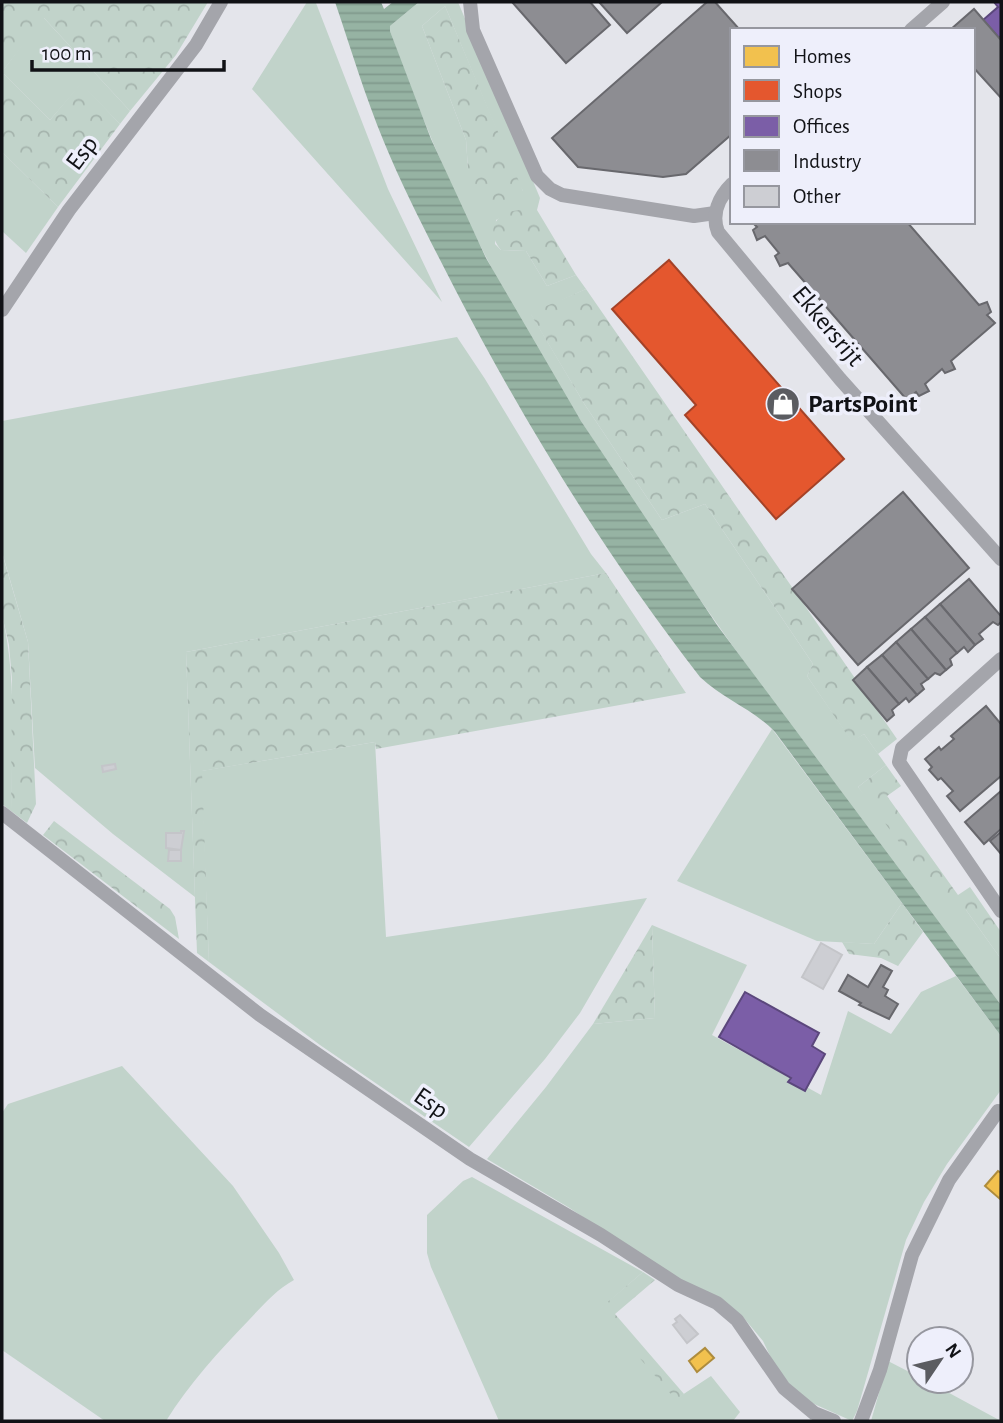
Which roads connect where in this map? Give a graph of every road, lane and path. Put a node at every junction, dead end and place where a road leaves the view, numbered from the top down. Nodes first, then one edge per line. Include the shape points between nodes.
1 (221, 2) edge
2 (470, 2) edge
3 (943, 2) edge
4 (913, 28) edge
5 (730, 186) edge
6 (715, 212) junction
7 (2, 310) edge
8 (1001, 559) edge
9 (1001, 659) edge
10 (2, 813) edge
11 (1001, 911) edge
12 (998, 1111) dead end
13 (834, 1421) edge
14 (861, 1421) edge

1 - 7 street, Esp
2 - 6 street via 473,30 537,176 550,190 694,216
3 - 4 street
5 - 6 street
6 - 8 street, Ekkersrijt via 718,232 822,358
9 - 11 street via 902,748 899,762
10 - 13 street, Esp via 260,1015 459,1152 678,1285 717,1303 737,1320 784,1388 814,1413
12 - 14 street via 949,1180 912,1255

